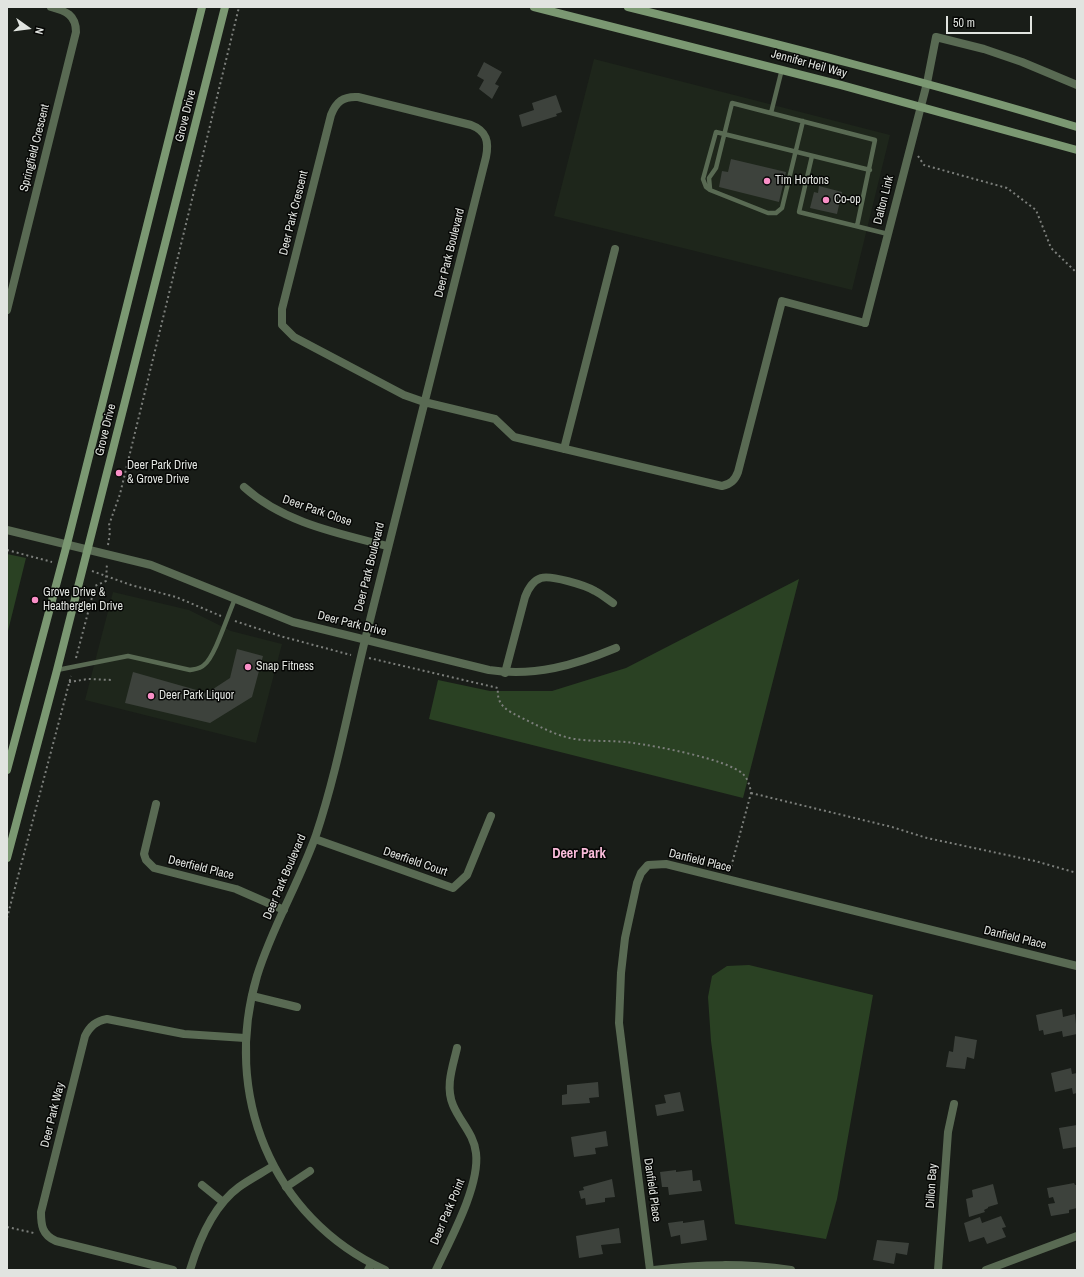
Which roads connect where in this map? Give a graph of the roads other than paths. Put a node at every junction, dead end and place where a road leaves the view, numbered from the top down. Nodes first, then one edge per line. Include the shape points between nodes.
1 (51, 7) edge
2 (202, 7) edge
3 (225, 7) edge
4 (534, 7) edge
5 (628, 7) edge
6 (782, 69) junction
7 (927, 83) junction
8 (1077, 85) edge
9 (921, 106) junction
10 (771, 113) junction
11 (803, 121) junction
12 (1077, 127) edge
13 (725, 134) junction
14 (486, 136) joint
15 (1077, 150) edge
16 (796, 151) junction
17 (812, 156) junction
18 (870, 170) junction
19 (710, 190) junction
20 (857, 226) junction
21 (888, 234) junction
22 (615, 249) dead end
23 (7, 310) edge
24 (865, 323) joint
25 (424, 402) junction
26 (564, 449) junction
27 (244, 487) dead end
28 (7, 530) edge
29 (67, 544) junction
30 (387, 546) junction
31 (88, 549) junction
32 (234, 599) junction
33 (613, 603) dead end
34 (365, 640) junction
35 (616, 648) dead end
36 (57, 670) junction
37 (505, 673) junction
38 (7, 770) edge
39 (156, 804) dead end
40 (491, 816) dead end
41 (315, 839) junction
42 (7, 858) edge
43 (284, 910) junction
44 (1077, 966) edge
45 (252, 996) junction
46 (297, 1007) dead end
47 (245, 1038) junction
48 (457, 1048) dead end
49 (954, 1104) dead end
50 (273, 1166) junction
51 (310, 1171) dead end
52 (202, 1185) dead end
53 (286, 1187) junction
54 (223, 1202) junction
55 (1077, 1236) edge
56 (369, 1267) edge
57 (173, 1270) edge
58 (190, 1270) edge
59 (385, 1270) edge
60 (436, 1270) edge
61 (650, 1270) edge
62 (654, 1270) edge
63 (791, 1270) edge
64 (938, 1270) edge
65 (986, 1270) edge

1 - 23 street, Springfield Crescent via 71,16 76,25 76,32
2 - 29 main road, Grove Drive
3 - 31 main road, Grove Drive
4 - 6 main road, Jennifer Heil Way
5 - 7 main road, Jennifer Heil Way
6 - 9 main road, Jennifer Heil Way
6 - 10 lane
7 - 8 street, Dalton Link via 936,37 992,52
7 - 9 street, Dalton Link
7 - 12 main road, Jennifer Heil Way
9 - 15 main road, Jennifer Heil Way
9 - 21 street, Dalton Link
10 - 11 lane
10 - 13 lane via 732,103
11 - 16 lane
11 - 18 lane via 875,140
13 - 16 lane
13 - 19 lane via 716,168 708,182
13 - 19 lane via 716,132 703,179
14 - 25 street, Deer Park Boulevard via 486,157
14 - 25 street, Deer Park Crescent via 471,125 358,97 350,96 336,104 282,309 282,325 294,336 396,391
16 - 17 lane
16 - 19 lane via 782,208 776,213 768,213
17 - 18 lane
17 - 20 lane via 798,212
18 - 20 lane
20 - 21 lane
21 - 24 street, Dalton Link
22 - 26 street
24 - 26 street, Deer Park Crescent via 782,301 738,472 730,484 713,485
25 - 26 street, Deer Park Crescent via 495,419 514,436
25 - 30 street, Deer Park Boulevard
27 - 30 street, Deer Park Close via 268,506 292,518
28 - 29 street, Deer Park Drive
29 - 31 street, Deer Park Drive
29 - 38 main road, Grove Drive
30 - 34 street, Deer Park Boulevard
31 - 32 street, Deer Park Drive via 151,565
31 - 36 main road, Grove Drive
32 - 34 street, Deer Park Drive via 293,622
32 - 36 lane via 212,656 204,666 197,669 190,670 128,656
33 - 37 street via 587,587 551,578 540,578 529,587 525,597
34 - 37 street, Deer Park Drive
34 - 41 street, Deer Park Boulevard via 328,796
35 - 37 street, Deer Park Drive via 558,668
36 - 42 main road, Grove Drive
39 - 43 street, Deerfield Place via 144,854 154,868 236,889
40 - 41 street, Deerfield Court via 467,875 453,888
41 - 43 street, Deer Park Boulevard
43 - 45 street, Deer Park Boulevard via 263,960
44 - 61 street, Danfield Place via 666,864 648,865 637,883 630,916 621,973 620,1030
45 - 46 street
45 - 47 street, Deer Park Boulevard
47 - 50 street, Deer Park Boulevard via 245,1062 251,1108
47 - 57 street, Deer Park Way via 184,1034 108,1019 96,1022 85,1036 41,1212 43,1232 56,1241
48 - 60 street, Deer Park Point via 450,1094 452,1103 474,1143 477,1165 468,1198
49 - 64 street, Dillon Bay via 948,1132
50 - 53 street, Deer Park Boulevard
50 - 54 street via 239,1187
51 - 53 street
52 - 54 street
53 - 56 street, Deer Park Boulevard via 314,1221
54 - 58 street via 204,1233
55 - 65 street
56 - 59 street, Deer Park Boulevard
62 - 63 street via 735,1264

